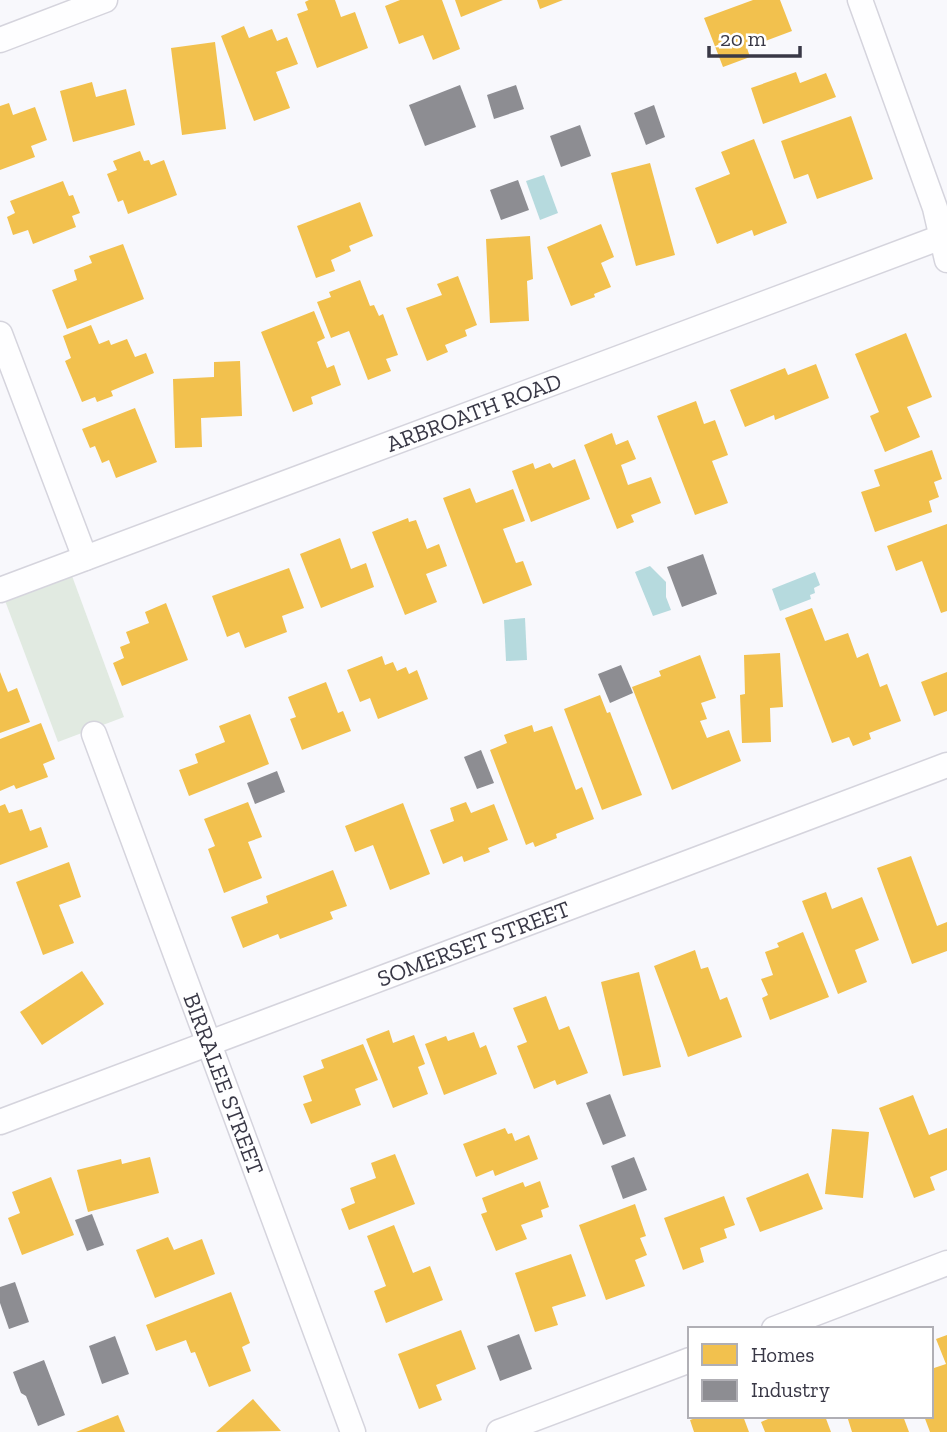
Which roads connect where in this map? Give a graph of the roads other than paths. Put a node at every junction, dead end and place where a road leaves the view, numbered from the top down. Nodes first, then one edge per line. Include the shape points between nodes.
1 (105, 0) edge
2 (860, 0) edge
3 (0, 40) edge
4 (945, 244) edge
5 (0, 334) edge
6 (85, 558) junction
7 (0, 590) edge
8 (94, 734) dead end
9 (947, 765) edge
10 (208, 1044) junction
11 (0, 1122) edge
12 (947, 1263) edge
13 (779, 1327) edge
14 (688, 1361) edge
15 (353, 1432) edge
16 (499, 1432) edge

1 - 3 street
2 - 4 street
4 - 6 street, ARBROATH ROAD
5 - 6 street
6 - 7 street, ARBROATH ROAD
8 - 10 street, BIRRALEE STREET
9 - 10 street, SOMERSET STREET
10 - 11 street, SOMERSET STREET
10 - 15 street, BIRRALEE STREET
12 - 13 street
14 - 16 street

